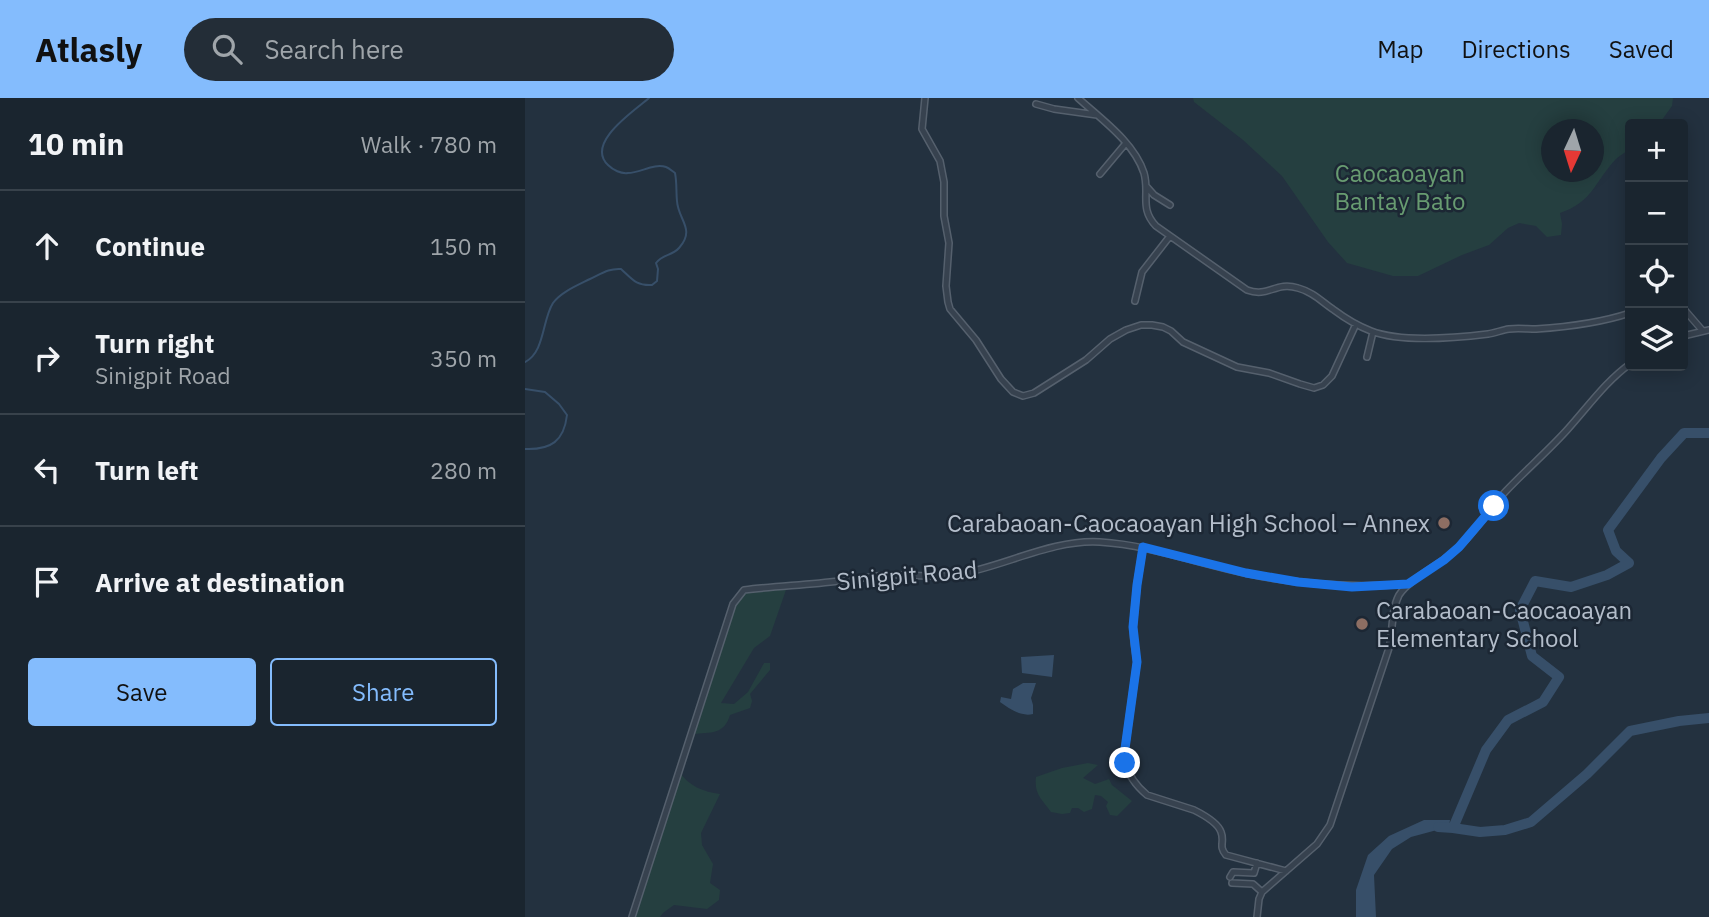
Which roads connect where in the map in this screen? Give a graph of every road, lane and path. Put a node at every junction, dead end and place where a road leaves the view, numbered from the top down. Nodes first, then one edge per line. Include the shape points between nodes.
1 (925, 98) edge
2 (1078, 98) edge
3 (1036, 104) dead end
4 (1097, 115) junction
5 (1126, 143) junction
6 (1100, 174) dead end
7 (1146, 186) junction
8 (1170, 205) dead end
9 (1170, 236) junction
10 (1135, 301) dead end
11 (1688, 313) edge
12 (1625, 314) edge
13 (1356, 324) junction
14 (1705, 330) edge
15 (1373, 331) junction
16 (1688, 335) edge
17 (1367, 357) dead end
18 (1625, 368) edge
19 (1143, 547) junction
20 (1408, 584) junction
21 (1257, 863) junction
22 (1286, 870) junction
23 (1262, 892) junction
24 (632, 917) edge
25 (1257, 917) edge

1 - 13 street via 922,129 940,161 944,182 949,306 1001,379 1018,395 1027,396 1050,383 1110,339 1141,325 1163,327 1183,342 1237,367 1318,387 1332,376
2 - 4 street
3 - 4 street
4 - 5 street
5 - 6 street
5 - 7 street via 1138,160
7 - 8 street
7 - 9 street via 1149,219
9 - 10 street via 1142,272
9 - 13 street via 1247,290 1264,293 1285,285 1304,289
11 - 14 street
12 - 15 street via 1590,323 1437,338
13 - 15 street
14 - 16 street
15 - 17 street
18 - 20 street via 1504,492 1459,547
19 - 20 street, Sinigpit Road via 1298,582 1352,587
19 - 21 street via 1133,627 1137,662 1126,770 1147,795 1194,810 1217,826 1226,855
19 - 24 street, Sinigpit Road via 1086,541 952,575 885,575 744,590 733,604
20 - 22 street via 1395,606 1389,648 1330,825 1317,844
21 - 22 street
21 - 23 street via 1254,873 1233,872 1231,880 1253,884
22 - 23 street
23 - 25 street

